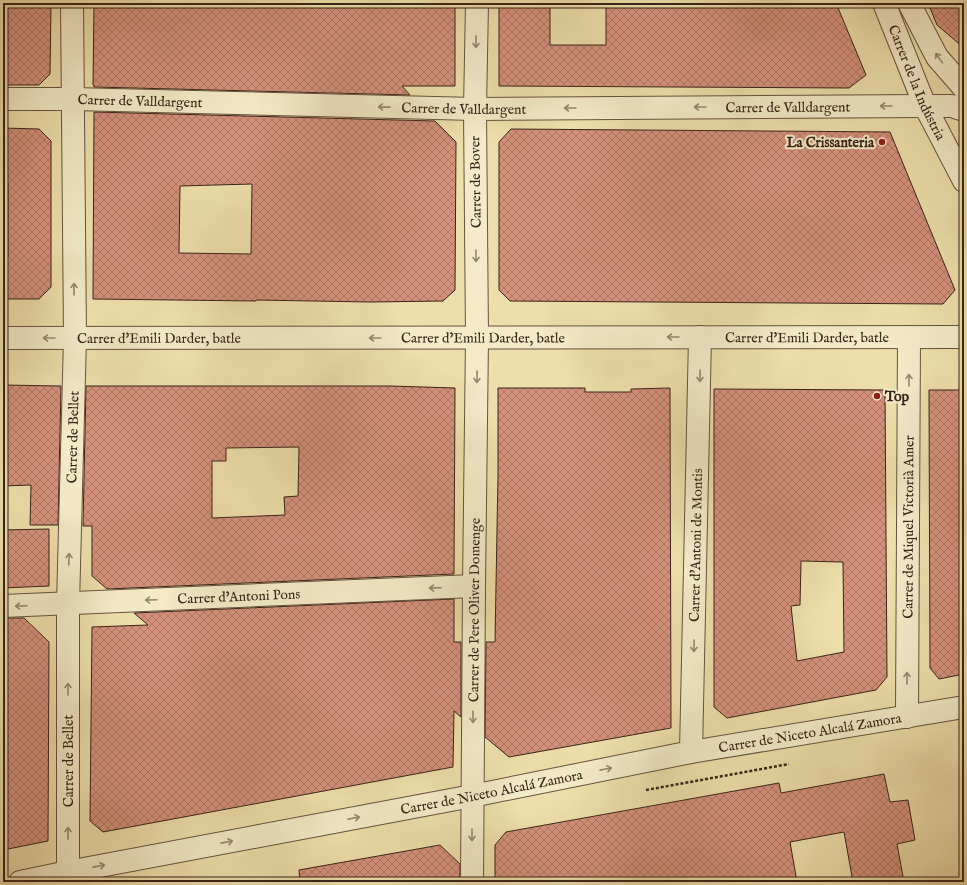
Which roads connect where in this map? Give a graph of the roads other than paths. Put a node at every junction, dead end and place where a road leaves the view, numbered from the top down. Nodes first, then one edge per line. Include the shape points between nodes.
1 (72, 3) edge
2 (477, 3) edge
3 (884, 3) edge
4 (909, 3) edge
5 (964, 88) edge
6 (3, 99) edge
7 (73, 99) junction
8 (925, 106) junction
9 (475, 109) junction
10 (964, 110) edge
11 (964, 180) edge
12 (700, 337) junction
13 (909, 337) junction
14 (964, 337) edge
15 (3, 338) edge
16 (75, 338) junction
17 (477, 338) junction
18 (474, 586) junction
19 (68, 604) junction
20 (3, 606) edge
21 (964, 707) edge
22 (907, 717) junction
23 (691, 752) junction
24 (472, 796) junction
25 (68, 872) junction
26 (20, 882) edge
27 (472, 882) edge

1 - 7 street, Carrer de Bellet
2 -> 9 street, Carrer de Bover
3 - 8 street, Carrer de la Indústria
5 -> 4 street via 937,57
6 - 7 street, Carrer de Valldargent
9 -> 7 street, Carrer de Valldargent
16 -> 7 street, Carrer de Bellet
8 -> 9 street, Carrer de Valldargent
8 - 10 street, Carrer de Valldargent via 952,106
8 - 11 street, Carrer de la Indústria
9 -> 17 street, Carrer de Bover
12 - 13 street, Carrer d'Emili Darder, batle
12 -> 17 street, Carrer d'Emili Darder, batle
12 -> 23 street, Carrer d'Antoni de Montis
13 - 14 street, Carrer d'Emili Darder, batle
22 -> 13 street, Carrer de Miquel Victorià Amer
16 -> 15 street, Carrer d'Emili Darder, batle
17 -> 16 street, Carrer d'Emili Darder, batle
19 -> 16 street, Carrer de Bellet
17 -> 18 street, Carrer de Pere Oliver Domenge
18 -> 19 street, Carrer d'Antoni Pons
18 -> 24 street, Carrer de Pere Oliver Domenge
19 -> 20 street, Carrer d'Antoni Pons
25 -> 19 street, Carrer de Bellet
21 - 22 street, Carrer de Niceto Alcalá Zamora
22 - 23 street, Carrer de Niceto Alcalá Zamora
24 -> 23 street, Carrer de Niceto Alcalá Zamora
25 -> 24 street, Carrer de Niceto Alcalá Zamora
24 -> 27 street, Carrer de Pere Oliver Domenge
25 - 26 street, Carrer de Niceto Alcalá Zamora

